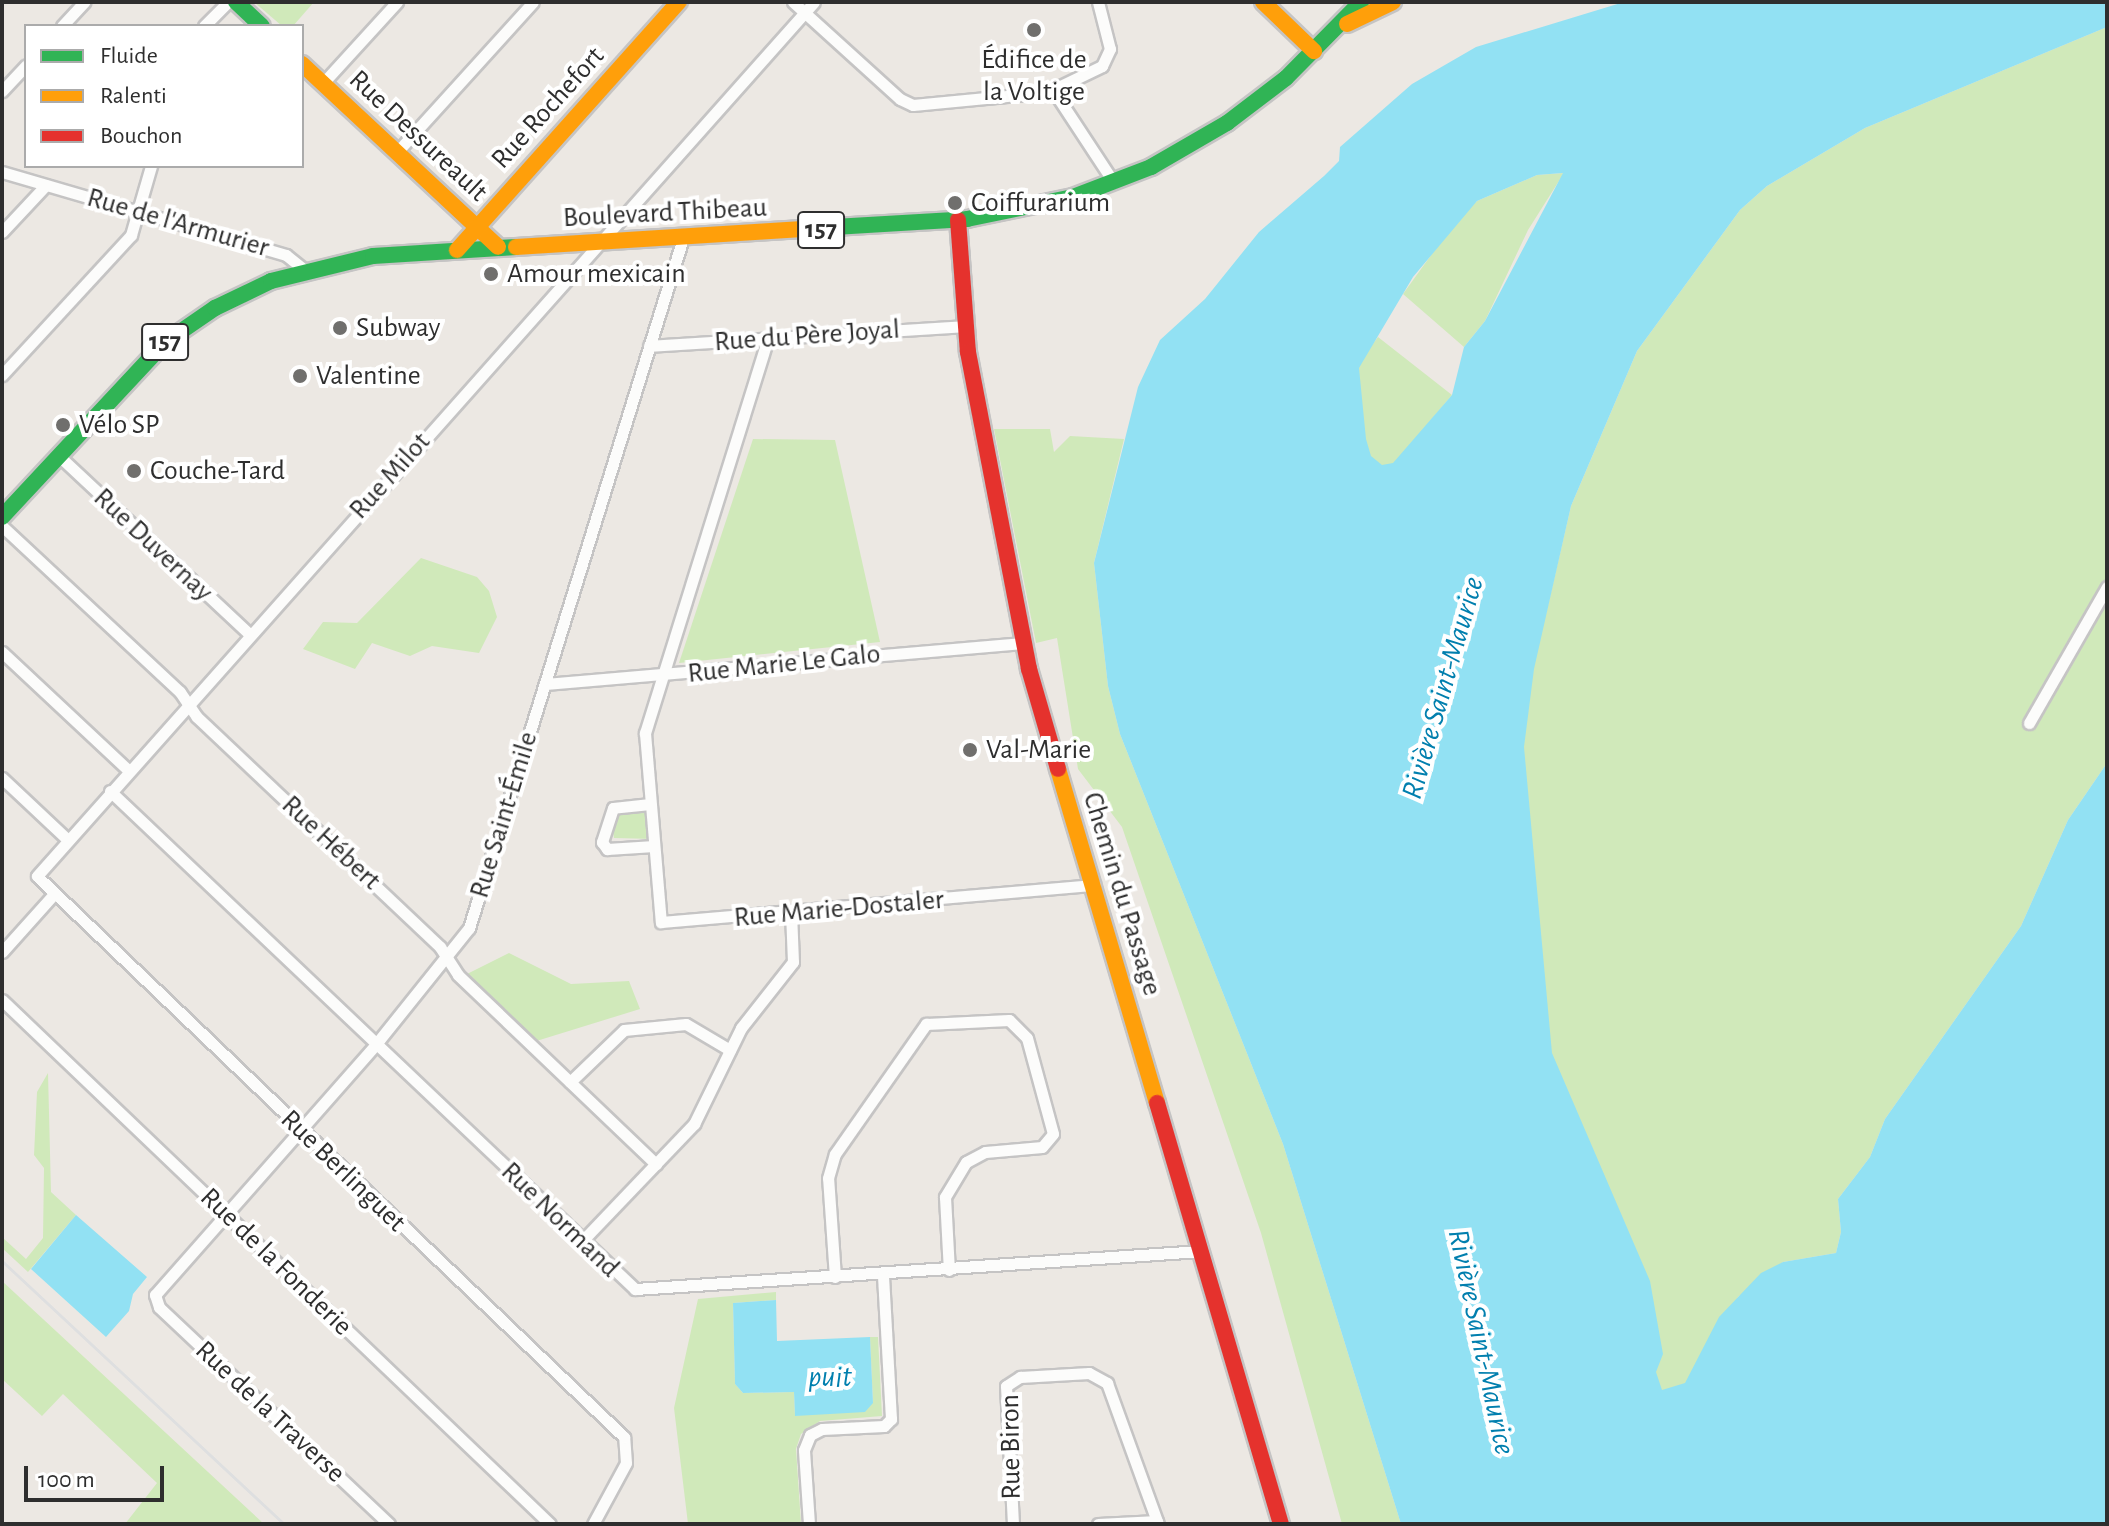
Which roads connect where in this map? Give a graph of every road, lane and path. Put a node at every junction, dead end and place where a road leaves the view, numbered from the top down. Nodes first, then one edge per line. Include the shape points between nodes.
1 (84, 2) edge
2 (228, 2) edge
3 (236, 2) edge
4 (397, 2) edge
5 (533, 2) edge
6 (679, 2) edge
7 (793, 2) edge
8 (814, 2) edge
9 (1098, 2) edge
10 (1263, 2) edge
11 (1361, 2) edge
12 (1393, 2) edge
13 (804, 13) junction
14 (64, 24) edge
15 (206, 24) edge
16 (260, 24) edge
17 (1335, 30) junction
18 (1314, 51) junction
19 (304, 66) edge
20 (24, 67) edge
21 (323, 83) junction
22 (1053, 90) junction
23 (2, 91) edge
24 (397, 152) junction
25 (151, 168) edge
26 (2, 172) edge
27 (1114, 183) junction
28 (46, 185) junction
29 (140, 211) junction
30 (958, 220) junction
31 (477, 226) junction
32 (2, 232) edge
33 (683, 238) junction
34 (597, 243) junction
35 (498, 247) junction
36 (457, 250) junction
37 (303, 269) junction
38 (965, 326) junction
39 (768, 338) junction
40 (649, 346) junction
41 (2, 375) edge
42 (58, 455) junction
43 (2, 517) edge
44 (2, 526) edge
45 (2107, 587) edge
46 (249, 634) junction
47 (1023, 643) junction
48 (2, 652) edge
49 (663, 676) junction
50 (545, 684) junction
51 (187, 703) junction
52 (2029, 723) dead end
53 (128, 770) junction
54 (2, 778) edge
55 (110, 791) junction
56 (650, 804) junction
57 (67, 839) junction
58 (654, 846) junction
59 (1094, 885) junction
60 (54, 894) junction
61 (791, 913) junction
62 (2, 950) edge
63 (447, 958) junction
64 (2, 1000) edge
65 (376, 1044) junction
66 (730, 1050) junction
67 (570, 1082) junction
68 (299, 1129) junction
69 (656, 1164) junction
70 (225, 1213) junction
71 (583, 1240) junction
72 (1201, 1251) junction
73 (949, 1270) junction
74 (883, 1274) junction
75 (835, 1277) junction
76 (155, 1298) joint
77 (1157, 1523) edge
78 (389, 1524) edge
79 (550, 1524) edge
80 (593, 1524) edge
81 (809, 1524) edge
82 (1013, 1524) edge
83 (1098, 1524) edge
84 (1281, 1524) edge

1 - 14 street
2 - 15 street
3 - 16 street
4 - 21 street
5 - 24 street
6 - 31 street, Rue Rochefort
7 - 13 street
8 - 13 street, Rue Milot
9 - 22 street via 1108,59
10 - 18 street
11 - 17 street, Boulevard Thibeau / 157
12 - 17 street, 157
13 - 22 street via 910,104
13 - 34 street, Rue Milot
17 - 18 street, Boulevard Thibeau / 157
18 - 27 street, Boulevard Thibeau / 157 via 1203,139
19 - 21 street, Rue Dessureault
20 - 23 street
21 - 24 street, Rue Dessureault
22 - 27 street
24 - 31 street, Rue Dessureault
25 - 29 street
26 - 28 street, Rue de l'Armurier
27 - 30 street, Boulevard Thibeau / 157 via 1027,208
28 - 29 street, Rue de l'Armurier
28 - 32 street
29 - 37 street, Rue de l'Armurier via 286,255
29 - 41 street via 131,235
30 - 33 street, Boulevard Thibeau / 157
30 - 38 street, Chemin du Passage
31 - 35 street, Rue Dessureault
31 - 36 street, Rue Rochefort
33 - 34 street, Boulevard Thibeau / 157
33 - 40 street, Rue Saint-Émile
34 - 35 street, Boulevard Thibeau / 157
34 - 46 street, Rue Milot
35 - 36 street, Boulevard Thibeau / 157
36 - 37 street, Boulevard Thibeau / 157
37 - 42 street, Boulevard Thibeau / 157 via 239,295 173,335 132,372
38 - 39 street, Rue du Père Joyal
38 - 47 street, Chemin du Passage
39 - 40 street, Rue du Père Joyal
39 - 49 street, Rue Marie-Dostaler
40 - 50 street, Rue Saint-Émile
42 - 43 street, Boulevard Thibeau / 157
42 - 46 street, Rue Duvernay
44 - 51 street, Rue Hébert
45 - 52 street
46 - 51 street, Rue Milot
47 - 49 street, Rue Marie Le Galo
47 - 59 street, Chemin du Passage
48 - 53 street
49 - 50 street, Rue Marie Le Galo
49 - 56 street, Rue Marie-Dostaler via 645,733
50 - 63 street, Rue Saint-Émile via 471,921
51 - 53 street, Rue Milot
51 - 63 street, Rue Hébert
53 - 55 street, Rue Milot
54 - 57 street
55 - 57 street, Rue Milot
55 - 65 street, Rue Normand
56 - 58 street, Rue Marie-Dostaler
56 - 58 street via 613,808 602,842 607,849
57 - 60 street, Rue Milot via 38,873
58 - 61 street, Rue Marie-Dostaler via 663,924
59 - 61 street, Rue Marie-Dostaler
59 - 72 street, Chemin du Passage
60 - 62 street
60 - 68 street, Rue Berlinguet
61 - 66 street via 793,962 764,994
63 - 65 street, Rue Saint-Émile
63 - 67 street, Rue Hébert via 458,975
64 - 70 street, Rue de la Fonderie
65 - 68 street, Rue Saint-Émile
65 - 71 street, Rue Normand
66 - 67 street via 686,1024 624,1030
66 - 69 street via 694,1124
67 - 69 street, Rue Hébert
68 - 70 street, Rue Saint-Émile
68 - 80 street, Rue Berlinguet via 624,1437 628,1450
69 - 71 street
70 - 76 street, Rue Saint-Émile
70 - 79 street, Rue de la Fonderie
71 - 75 street, Rue Normand via 625,1282 644,1291
72 - 73 street, Rue Normand
72 - 84 street, Chemin du Passage
73 - 74 street, Rue Normand
73 - 75 street via 945,1197 966,1162 985,1152 1042,1147 1053,1134 1025,1034 1005,1019 940,1020 923,1027 835,1154 828,1178
74 - 75 street, Rue Normand
74 - 81 street via 891,1419 884,1426 822,1429 810,1435 804,1450
76 - 78 street, Rue de la Traverse
77 - 82 street, Rue Biron via 1107,1383 1089,1373 1020,1377 1006,1386
77 - 83 street

